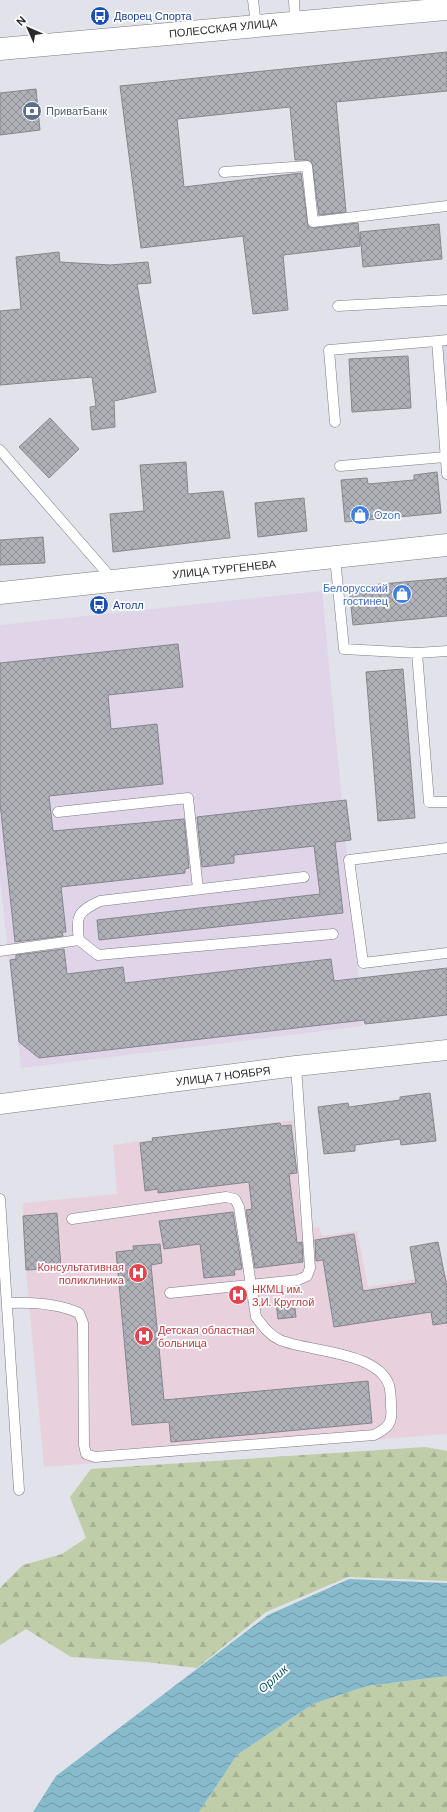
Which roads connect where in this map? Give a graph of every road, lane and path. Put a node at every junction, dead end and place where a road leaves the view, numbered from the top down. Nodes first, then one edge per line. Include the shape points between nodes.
1 (253, 0) edge
2 (294, 0) edge
3 (447, 9) edge
4 (295, 22) junction
5 (256, 25) junction
6 (0, 49) edge
7 (224, 172) dead end
8 (447, 206) edge
9 (447, 300) edge
10 (338, 306) dead end
11 (442, 340) edge
12 (335, 422) dead end
13 (0, 450) edge
14 (445, 457) junction
15 (340, 466) dead end
16 (447, 474) edge
17 (447, 545) edge
18 (336, 557) junction
19 (113, 581) junction
20 (0, 593) edge
21 (447, 651) edge
22 (416, 653) junction
23 (447, 802) edge
24 (58, 812) dead end
25 (447, 848) edge
26 (304, 877) dead end
27 (198, 889) junction
28 (333, 934) dead end
29 (79, 940) junction
30 (0, 950) edge
31 (447, 953) edge
32 (447, 1050) edge
33 (296, 1066) junction
34 (0, 1104) edge
35 (0, 1199) edge
36 (72, 1219) dead end
37 (251, 1284) junction
38 (170, 1293) dead end
39 (8, 1303) junction
40 (19, 1490) dead end

1 - 5 lane
2 - 4 lane
3 - 4 main road, ПОЛЕССКАЯ УЛИЦА
4 - 5 main road, ПОЛЕССКАЯ УЛИЦА
5 - 6 main road, ПОЛЕССКАЯ УЛИЦА
7 - 8 lane via 307,166 313,222
9 - 10 lane
11 - 12 lane via 329,350
11 - 14 lane
13 - 19 lane
14 - 15 lane
14 - 16 lane
17 - 18 main road, УЛИЦА ТУРГЕНЕВА
18 - 19 main road, УЛИЦА ТУРГЕНЕВА
18 - 22 lane via 344,649
19 - 20 main road, УЛИЦА ТУРГЕНЕВА
21 - 22 lane
22 - 23 lane via 429,802
24 - 27 lane via 188,798
25 - 31 lane via 349,860 363,963
26 - 27 lane
27 - 29 lane via 100,901 85,908 77,921
28 - 29 lane via 98,955
29 - 30 lane
32 - 33 street, УЛИЦА 7 НОЯБРЯ
33 - 34 street, УЛИЦА 7 НОЯБРЯ
33 - 37 lane via 310,1268 307,1276 298,1280
35 - 39 lane
36 - 37 lane via 226,1197 235,1199 239,1207
37 - 38 lane
37 - 39 lane via 256,1317 266,1331 280,1340 372,1365 382,1374 389,1386 392,1416 386,1429 374,1435 95,1457 86,1454 83,1324 79,1313 30,1302
39 - 40 lane

